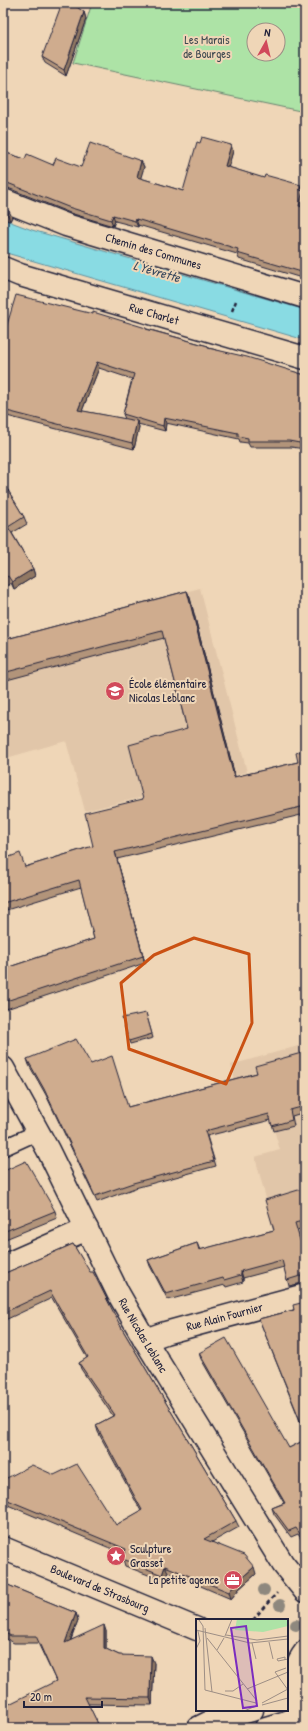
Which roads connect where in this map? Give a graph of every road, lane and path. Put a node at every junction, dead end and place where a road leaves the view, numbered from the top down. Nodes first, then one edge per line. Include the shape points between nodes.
1 (3, 200) edge
2 (3, 268) edge
3 (237, 296) dead end
4 (305, 297) edge
5 (230, 318) dead end
6 (305, 358) edge
7 (3, 1068) edge
8 (38, 1132) junction
9 (3, 1148) edge
10 (87, 1229) junction
11 (3, 1266) edge
12 (305, 1295) edge
13 (145, 1340) junction
14 (3, 1548) edge
15 (300, 1584) edge
16 (255, 1619) edge
17 (196, 1629) edge
18 (296, 1662) edge
19 (290, 1698) edge
20 (249, 1711) edge
21 (302, 1723) edge
22 (198, 1728) edge
23 (266, 1728) edge

1 - 4 street, Chemin des Communes via 66,225
2 - 6 street, Rue Charlet
3 - 5 path
7 - 8 street, Rue Nicolas Leblanc
8 - 9 lane
8 - 10 street, Rue Nicolas Leblanc
10 - 11 street
10 - 13 street, Rue Nicolas Leblanc via 118,1293
12 - 13 street, Rue Alain Fournier
13 - 15 street, Rue Nicolas Leblanc via 283,1564
14 - 17 street, Boulevard de Strasbourg
15 - 16 path via 264,1606
18 - 19 street
19 - 21 street
20 - 22 street
21 - 23 street

